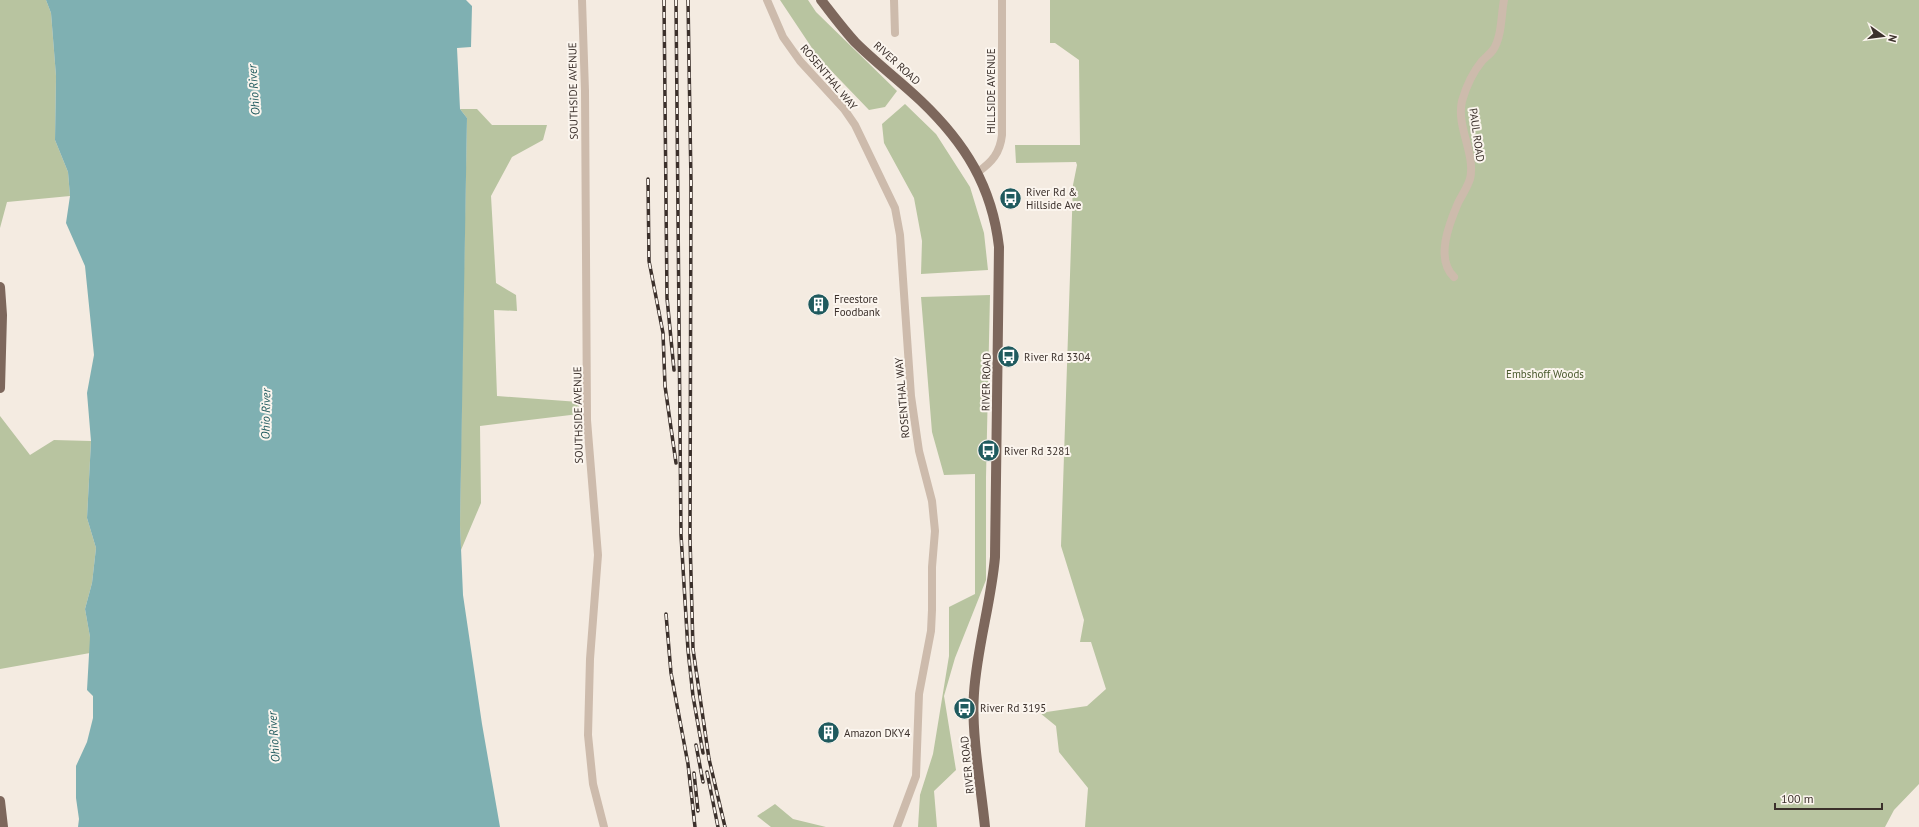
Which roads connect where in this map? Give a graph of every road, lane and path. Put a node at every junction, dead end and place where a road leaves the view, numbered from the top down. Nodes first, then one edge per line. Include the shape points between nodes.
1 (582, 0) edge
2 (766, 0) edge
3 (821, 0) edge
4 (894, 0) edge
5 (1002, 0) edge
6 (1504, 0) edge
7 (896, 33) dead end
8 (978, 172) junction
9 (1454, 278) dead end
10 (0, 287) edge
11 (0, 388) edge
12 (0, 802) edge
13 (2, 827) edge
14 (604, 827) edge
15 (897, 827) edge
16 (986, 827) edge

1 - 14 street, SOUTHSIDE AVENUE via 587,420 598,555 590,659 588,735 593,784
2 - 15 street, ROSENTHAL WAY via 784,37 800,61 844,109 855,125 895,208 900,235 911,396 919,451 932,501 935,531 931,631 919,694 916,776
3 - 8 main road, RIVER ROAD via 855,42 941,121 966,152
4 - 7 street
5 - 8 street, HILLSIDE AVENUE via 1002,135 997,155
6 - 9 street, PAUL ROAD via 1496,43 1473,74 1462,102 1462,123 1471,169 1468,184 1445,244 1446,264
8 - 16 main road, RIVER ROAD via 996,222 999,247 995,557 973,707
10 - 11 main road
12 - 13 main road

